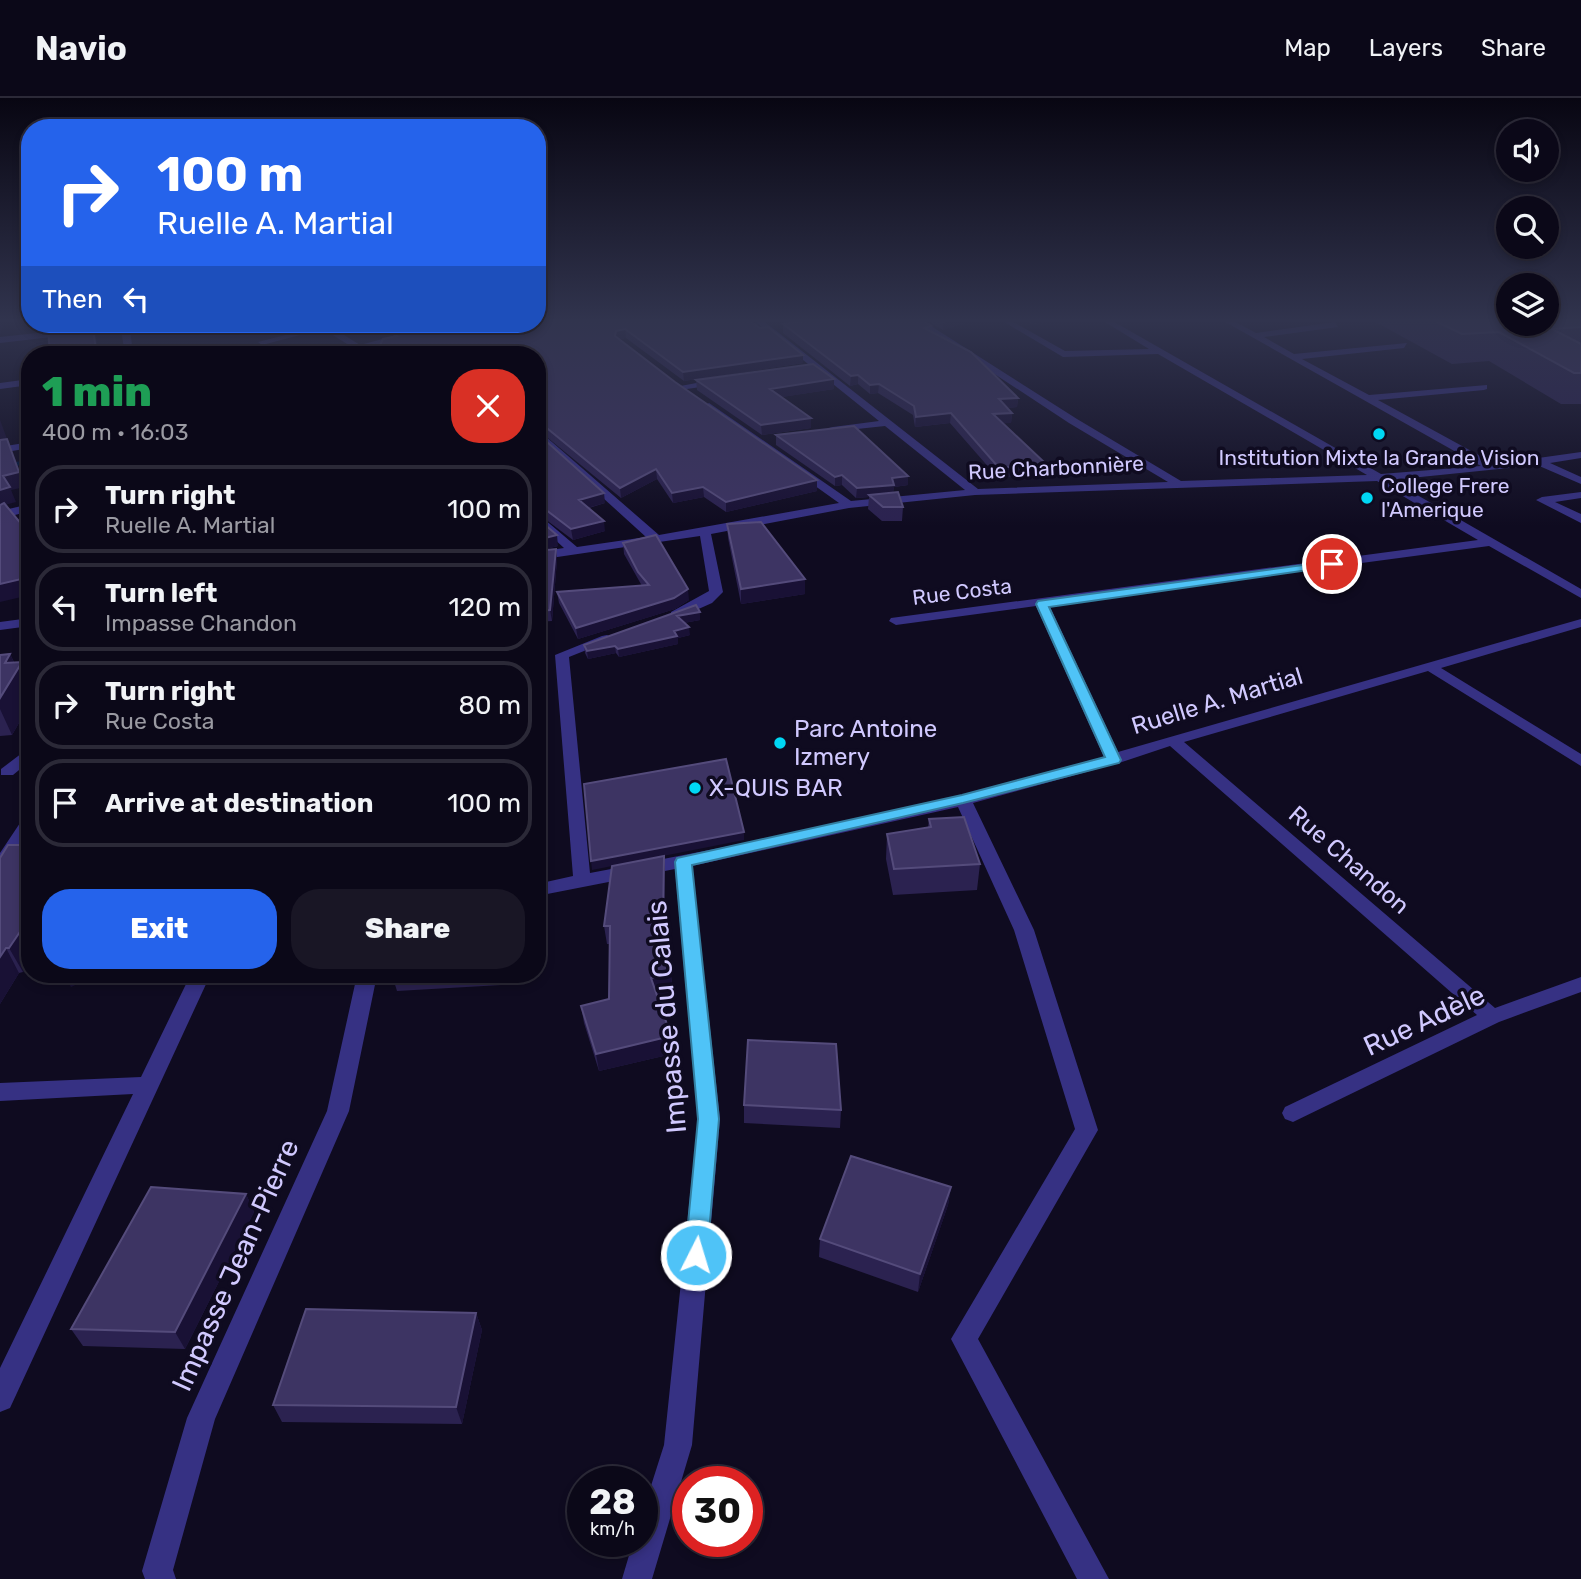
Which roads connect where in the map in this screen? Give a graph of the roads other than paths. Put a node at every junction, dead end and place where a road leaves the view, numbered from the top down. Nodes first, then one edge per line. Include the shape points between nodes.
1 (682, 388) edge
2 (841, 388) edge
3 (1022, 388) edge
4 (1222, 388) edge
5 (1351, 388) edge
6 (1472, 388) edge
7 (691, 395) edge
8 (1369, 398) junction
9 (703, 402) edge
10 (885, 423) junction
11 (816, 433) edge
12 (775, 439) edge
13 (546, 440) edge
14 (761, 441) junction
15 (21, 447) edge
16 (0, 450) edge
17 (1581, 455) edge
18 (1540, 462) junction
19 (1493, 468) junction
20 (1377, 478) junction
21 (1581, 481) edge
22 (1176, 483) junction
23 (975, 492) junction
24 (1581, 495) edge
25 (849, 505) junction
26 (21, 510) edge
27 (0, 515) edge
28 (1581, 519) edge
29 (546, 525) edge
30 (705, 532) junction
31 (655, 538) junction
32 (1490, 542) junction
33 (574, 551) junction
34 (546, 555) edge
35 (1581, 594) edge
36 (1042, 604) junction
37 (663, 619) edge
38 (896, 621) dead end
39 (21, 623) edge
40 (1581, 623) edge
41 (0, 626) edge
42 (616, 636) edge
43 (1429, 666) junction
44 (21, 676) edge
45 (0, 678) edge
46 (1173, 740) junction
47 (21, 758) edge
48 (1113, 760) junction
49 (1581, 761) edge
50 (3, 772) edge
51 (21, 772) edge
52 (963, 799) junction
53 (21, 834) edge
54 (683, 862) junction
55 (0, 866) edge
56 (582, 880) junction
57 (546, 888) edge
58 (198, 983) edge
59 (365, 983) edge
60 (1581, 984) edge
61 (1492, 1017) junction
62 (147, 1085) junction
63 (0, 1092) edge
64 (1293, 1113) dead end
65 (0, 1398) edge
66 (161, 1579) edge
67 (637, 1579) edge
68 (1094, 1579) edge

1 - 7 street
2 - 10 street
3 - 22 street
4 - 20 street
5 - 8 street
6 - 8 street
8 - 19 street
9 - 14 street
10 - 11 street
10 - 23 street
12 - 14 street
13 - 31 street
14 - 25 street
15 - 16 street
17 - 18 street, Rue Charbonnière
18 - 19 street, Rue Charbonnière
18 - 21 street
19 - 20 street, Rue Charbonnière
20 - 22 street, Rue Charbonnière
20 - 32 street
22 - 23 street, Rue Charbonnière
23 - 25 street, Rue Charbonnière
24 - 28 street via 1542,500
25 - 30 street, Rue Charbonnière
26 - 27 street
29 - 33 street
30 - 31 street, Rue Charbonnière
30 - 37 street via 716,592 687,611
31 - 33 street, Rue Charbonnière
32 - 35 street
32 - 36 street, Rue Costa
33 - 34 street, Rue Charbonnière
36 - 38 street, Rue Costa
36 - 48 street
39 - 41 street
40 - 43 street, Ruelle A. Martial
42 - 56 street via 562,655
43 - 46 street, Ruelle A. Martial
43 - 49 street
44 - 45 street
46 - 48 street, Ruelle A. Martial
46 - 61 street, Rue Chandon
47 - 50 street
48 - 52 street, Ruelle A. Martial
50 - 51 street
52 - 54 street, Ruelle A. Martial
52 - 68 street via 1024,930 1087,1130 964,1339
53 - 55 street
54 - 56 street, Ruelle A. Martial
54 - 67 street, Impasse du Calais via 709,1119 678,1445
56 - 57 street, Ruelle A. Martial
58 - 62 street
59 - 66 street, Impasse Jean-Pierre via 338,1111 201,1418 156,1571
60 - 61 street, Rue Adèle
61 - 64 street, Rue Adèle
62 - 63 street
62 - 65 street

